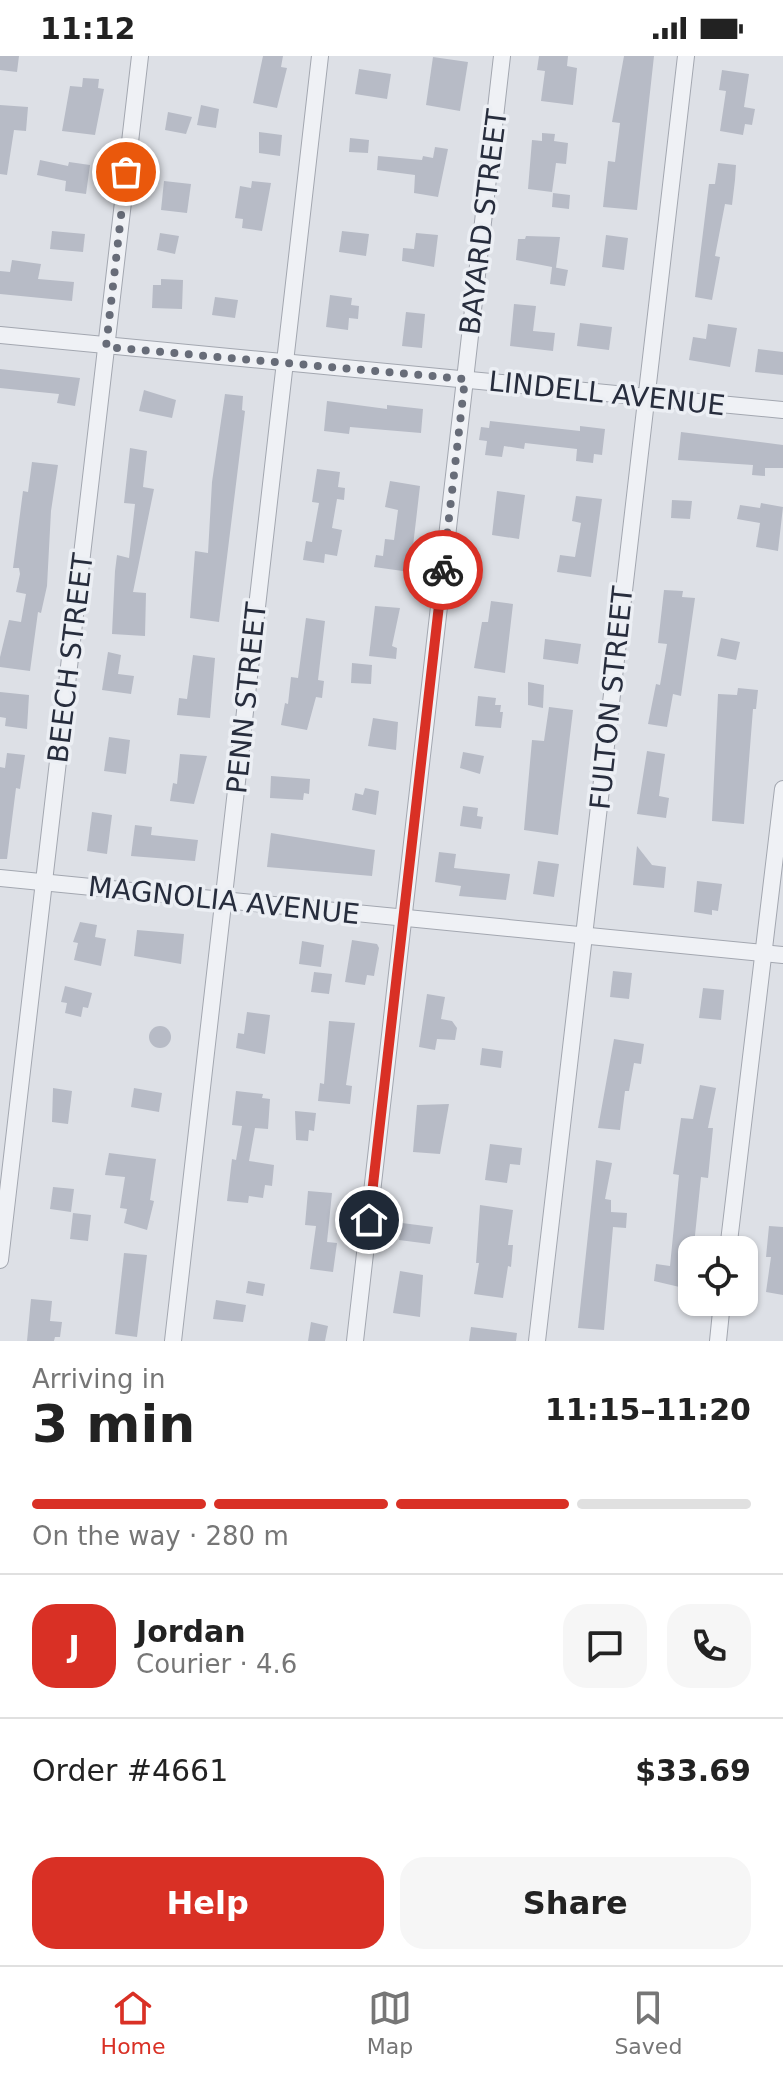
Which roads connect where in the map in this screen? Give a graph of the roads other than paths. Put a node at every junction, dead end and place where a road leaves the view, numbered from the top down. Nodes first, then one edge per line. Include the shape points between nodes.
1 (140, 56) edge
2 (320, 56) edge
3 (502, 56) edge
4 (686, 56) edge
5 (0, 335) edge
6 (106, 347) junction
7 (284, 362) junction
8 (465, 379) junction
9 (645, 398) junction
10 (783, 410) edge
11 (783, 789) edge
12 (0, 878) edge
13 (43, 882) junction
14 (223, 902) junction
15 (403, 917) junction
16 (585, 935) junction
17 (763, 953) junction
18 (783, 955) edge
19 (730, 1236) edge
20 (0, 1260) edge
21 (721, 1316) edge
22 (173, 1341) edge
23 (355, 1341) edge
24 (537, 1341) edge
25 (718, 1341) edge

1 - 6 street, BEECH STREET
2 - 7 street, PENN STREET
3 - 8 street, BAYARD STREET
4 - 9 street, FULTON STREET
5 - 6 street, LINDELL AVENUE
6 - 7 street, LINDELL AVENUE
6 - 13 street, BEECH STREET
7 - 8 street, LINDELL AVENUE
7 - 14 street, PENN STREET
8 - 9 street, LINDELL AVENUE
8 - 15 street, BAYARD STREET
9 - 10 street, LINDELL AVENUE
9 - 16 street, FULTON STREET
11 - 17 street
12 - 13 street, MAGNOLIA AVENUE
13 - 14 street, MAGNOLIA AVENUE
13 - 20 street, BEECH STREET
14 - 15 street, MAGNOLIA AVENUE
14 - 22 street, PENN STREET
15 - 16 street, MAGNOLIA AVENUE
15 - 23 street, BAYARD STREET
16 - 17 street, MAGNOLIA AVENUE
16 - 24 street, FULTON STREET
17 - 18 street, MAGNOLIA AVENUE
17 - 19 street
21 - 25 street

